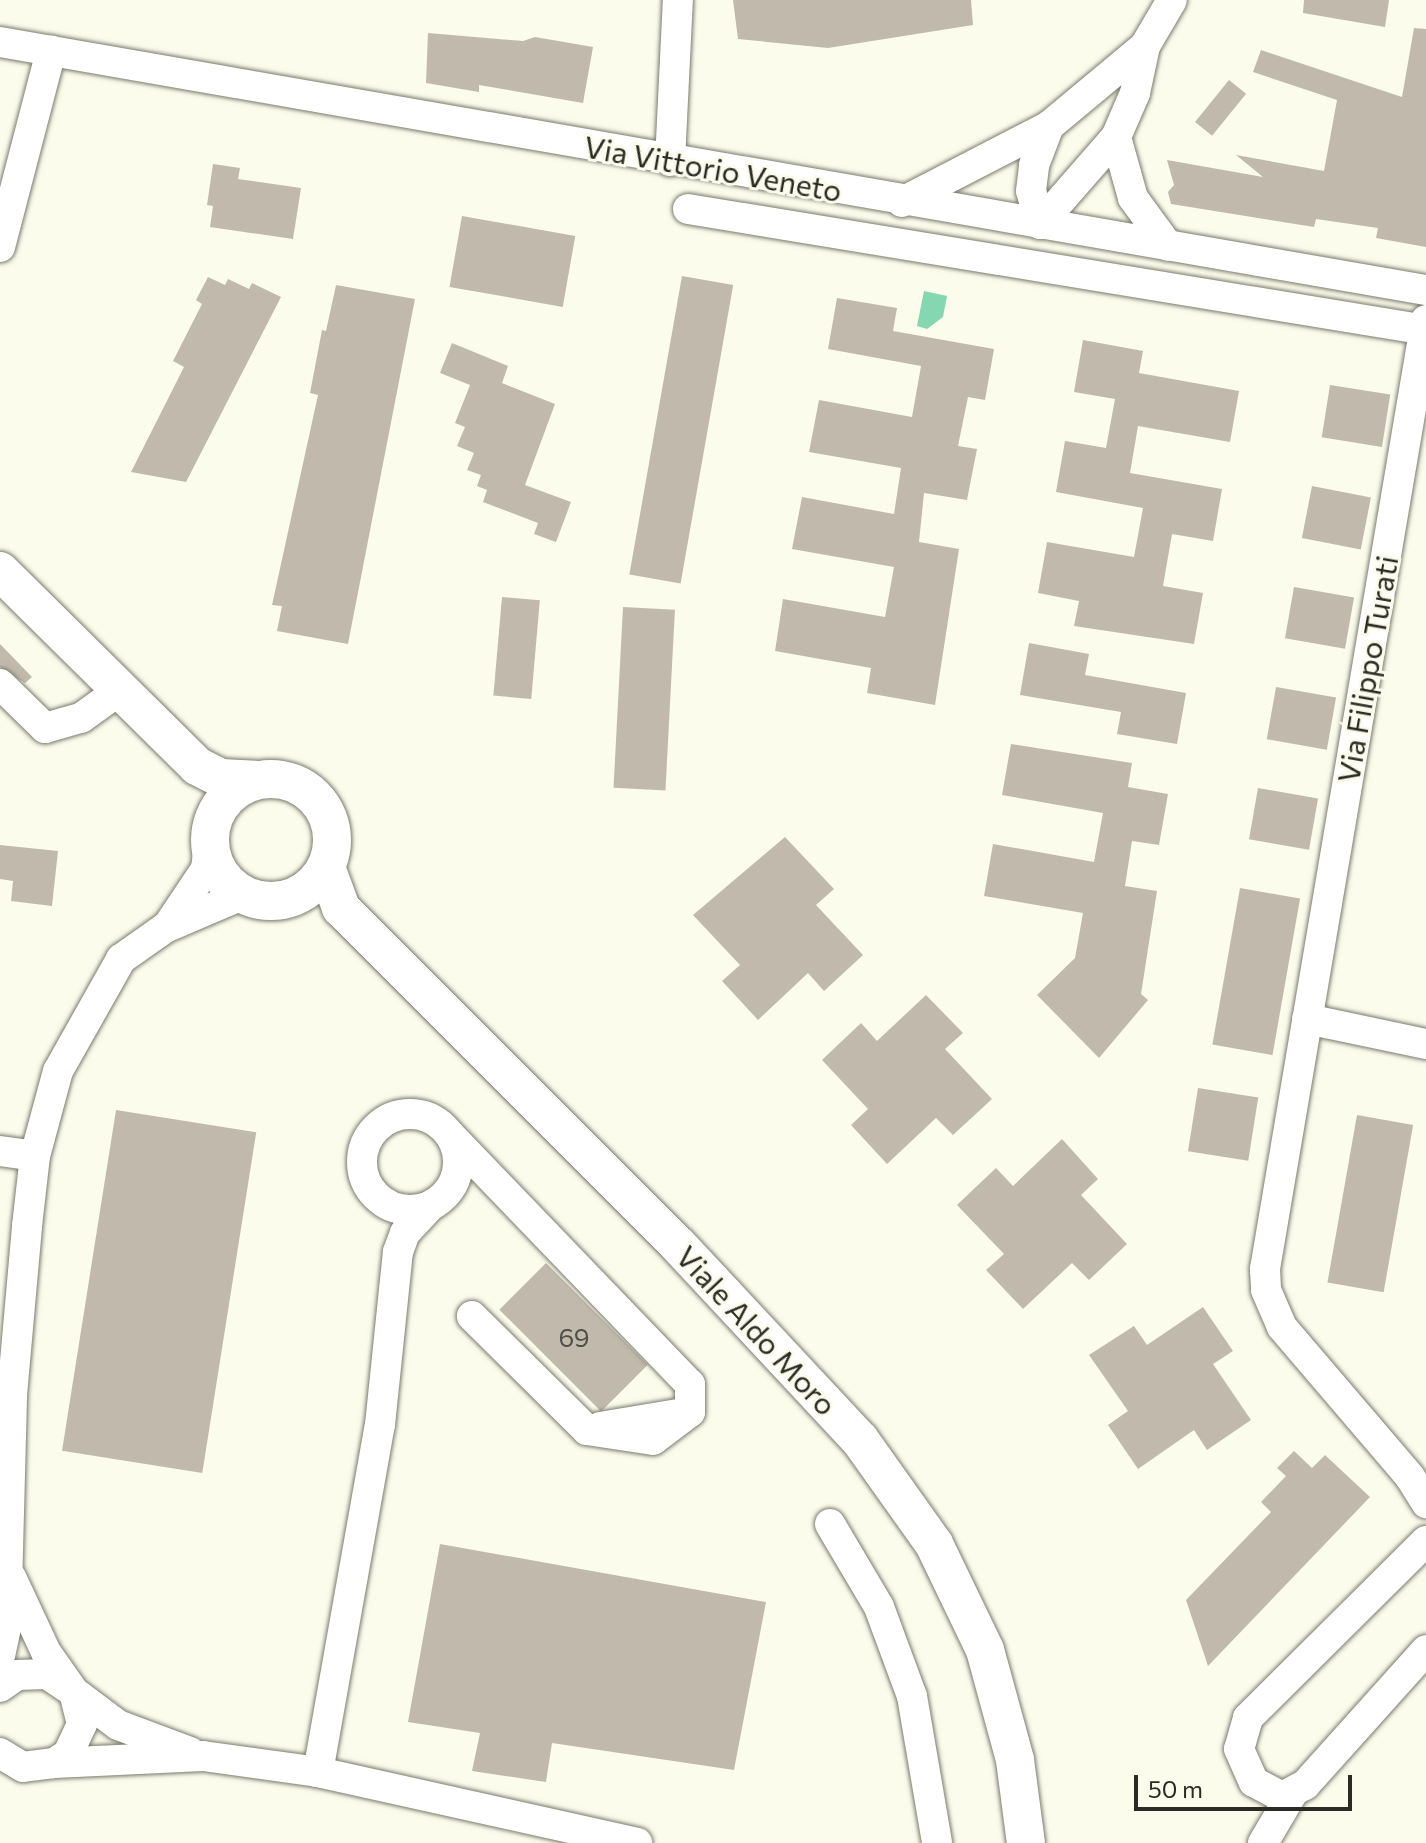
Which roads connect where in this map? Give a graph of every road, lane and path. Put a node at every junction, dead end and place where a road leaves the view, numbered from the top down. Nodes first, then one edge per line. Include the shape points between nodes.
1 (678, 0) edge
2 (1172, 0) edge
3 (0, 42) edge
4 (1145, 46) junction
5 (51, 51) junction
6 (1049, 126) junction
7 (1116, 137) junction
8 (670, 161) junction
9 (902, 202) junction
10 (688, 209) dead end
11 (1040, 224) junction
12 (1168, 246) junction
13 (0, 247) edge
14 (1426, 290) edge
15 (1425, 326) edge
16 (1419, 402) edge
17 (0, 571) edge
18 (0, 684) edge
19 (120, 690) junction
20 (197, 766) junction
21 (255, 780) junction
22 (210, 834) junction
23 (326, 867) junction
24 (242, 895) junction
25 (299, 895) junction
26 (341, 908) junction
27 (165, 928) junction
28 (1307, 1019) junction
29 (1426, 1044) edge
30 (450, 1135) junction
31 (0, 1151) edge
32 (35, 1156) junction
33 (377, 1197) junction
34 (430, 1206) junction
35 (398, 1252) junction
36 (472, 1316) dead end
37 (1418, 1475) edge
38 (1426, 1503) edge
39 (830, 1524) dead end
40 (1426, 1541) edge
41 (6, 1564) junction
42 (1426, 1650) edge
43 (0, 1656) edge
44 (0, 1687) edge
45 (74, 1692) junction
46 (0, 1753) edge
47 (203, 1756) junction
48 (54, 1763) junction
49 (318, 1772) junction
50 (1292, 1794) junction
51 (637, 1843) edge
52 (937, 1843) edge
53 (1026, 1843) edge
54 (1263, 1843) edge

1 - 8 street
2 - 4 street
3 - 5 street, Via Vittorio Veneto
4 - 6 street
4 - 7 street via 1135,93
5 - 8 street, Via Vittorio Veneto
5 - 13 street
6 - 9 street
6 - 11 street via 1034,165 1031,191
7 - 11 street
7 - 12 street via 1133,198
8 - 9 street, Via Vittorio Veneto
9 - 11 street, Via Vittorio Veneto
10 - 15 street
11 - 12 street, Via Vittorio Veneto
12 - 14 street, Via Vittorio Veneto
15 - 16 street, Via Filippo Turati
16 - 28 street, Via Filippo Turati
17 - 19 main road, Viale Aldo Moro
18 - 19 street via 45,728 81,718
19 - 20 main road, Viale Aldo Moro
20 - 21 main road, Viale Aldo Moro via 221,778
20 - 22 main road
21 - 22 main road via 220,804
21 - 23 main road, Viale Aldo Moro via 277,779 313,796 331,829
22 - 24 main road via 225,883
22 - 27 street via 206,869
23 - 25 main road
23 - 26 main road, Viale Aldo Moro
24 - 25 main road, Viale Aldo Moro via 281,901
24 - 27 street
25 - 26 main road, Viale Aldo Moro
26 - 53 main road, Viale Aldo Moro via 679,1246 860,1440 934,1544 985,1650 1015,1760
27 - 32 street via 121,959 97,994 58,1071
28 - 29 street
28 - 37 street, Via Filippo Turati via 1265,1269 1266,1290 1282,1327
30 - 33 street via 423,1116 393,1117 380,1125 369,1136 362,1166
30 - 34 street via 458,1166 453,1183
30 - 36 street via 690,1384 690,1412 653,1440 587,1430
31 - 32 street
32 - 41 street via 12,1395
33 - 34 street via 399,1209
33 - 35 street
34 - 35 street via 405,1233
35 - 49 street via 380,1425
37 - 38 street, Via Filippo Turati
39 - 52 street via 879,1607 912,1696
40 - 50 street via 1248,1718 1239,1749 1245,1766 1269,1794
41 - 43 street
41 - 45 street via 46,1652
42 - 50 street
44 - 45 street via 32,1672 62,1681
45 - 47 street via 118,1725
45 - 48 street via 80,1707 77,1740
46 - 48 street via 23,1767
47 - 48 street
47 - 49 street
49 - 51 street
50 - 54 street

